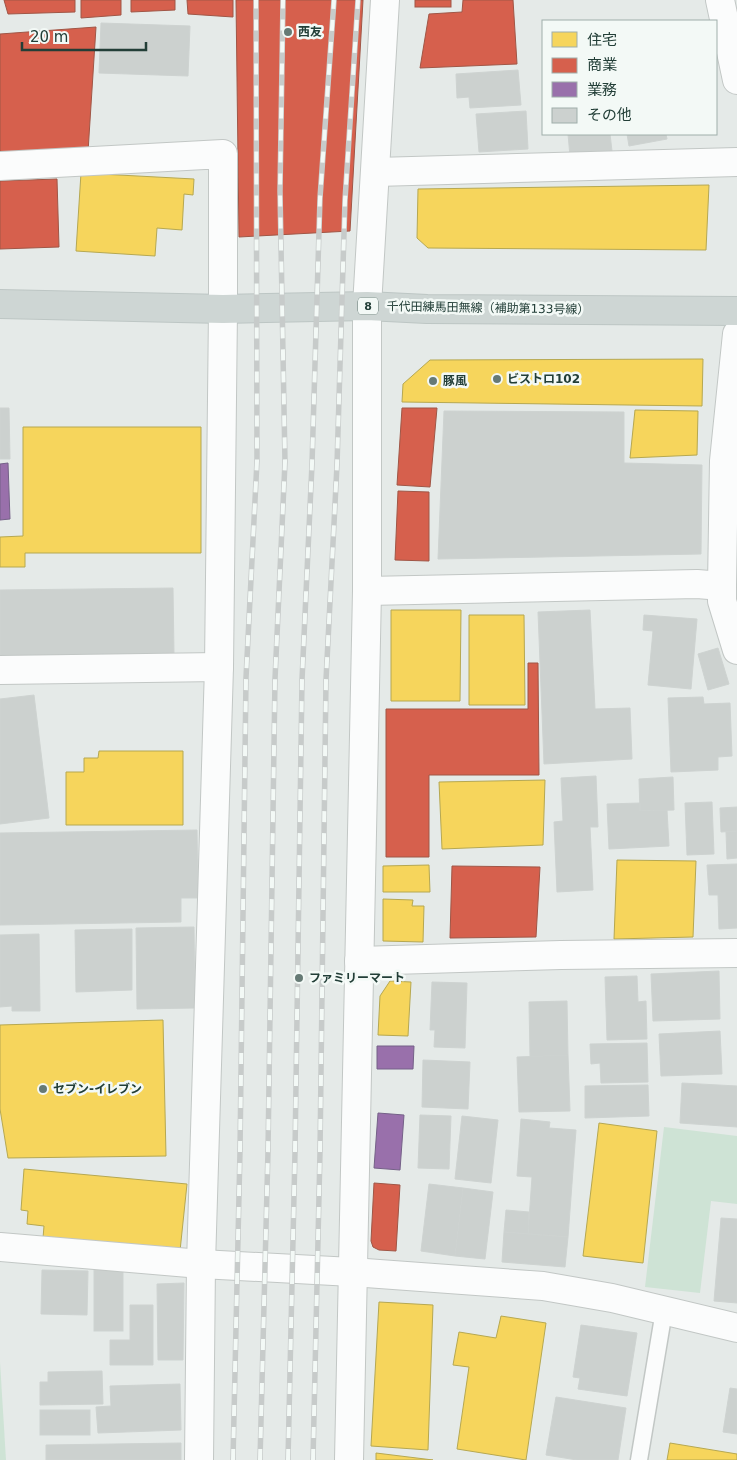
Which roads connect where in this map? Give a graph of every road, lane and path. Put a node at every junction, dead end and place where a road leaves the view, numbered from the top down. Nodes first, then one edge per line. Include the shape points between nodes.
1 (385, 0) edge
2 (720, 0) edge
3 (737, 80) edge
4 (737, 162) edge
5 (0, 166) edge
6 (376, 172) junction
7 (0, 304) edge
8 (367, 306) junction
9 (223, 309) junction
10 (737, 311) edge
11 (737, 334) edge
12 (367, 591) junction
13 (727, 597) edge
14 (737, 650) edge
15 (219, 667) junction
16 (0, 670) edge
17 (737, 953) edge
18 (359, 961) junction
19 (0, 1248) edge
20 (201, 1264) junction
21 (352, 1272) junction
22 (664, 1311) junction
23 (737, 1328) edge
24 (199, 1460) edge
25 (348, 1460) edge
26 (639, 1460) edge

1 - 6 street
2 - 3 street
4 - 6 street
5 - 9 street via 223,154
6 - 8 street
7 - 9 main road, 千代田練馬田無線（補助第133号線） / 8
8 - 9 main road, 千代田練馬田無線（補助第133号線） / 8
8 - 10 main road, 千代田練馬田無線（補助第133号線） / 8
8 - 12 street
9 - 15 street
11 - 13 street via 724,461
12 - 13 street via 697,584
12 - 18 street
13 - 14 street
15 - 16 street
15 - 20 street
17 - 18 street
18 - 21 street
19 - 20 street
20 - 21 street
20 - 24 street
21 - 22 street via 543,1286
21 - 25 street
22 - 23 street
22 - 26 lane

